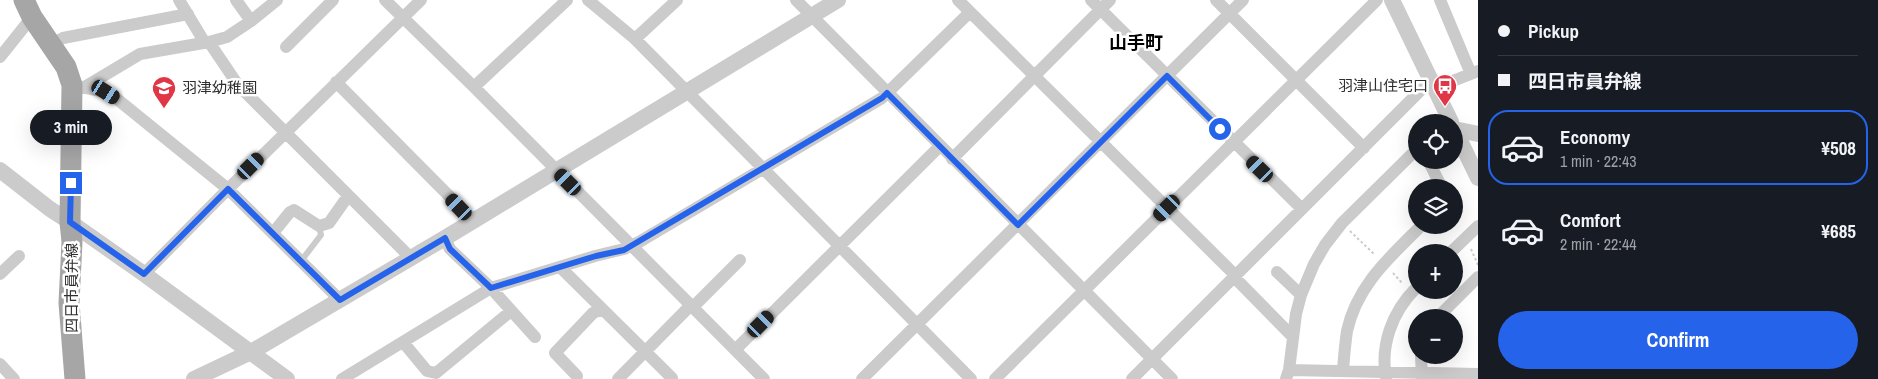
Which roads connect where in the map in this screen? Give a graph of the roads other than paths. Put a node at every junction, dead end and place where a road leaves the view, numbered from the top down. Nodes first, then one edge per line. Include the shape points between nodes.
1 (179, 0) edge
2 (236, 0) edge
3 (277, 0) edge
4 (333, 0) edge
5 (385, 0) edge
6 (421, 0) edge
7 (567, 0) edge
8 (588, 0) edge
9 (677, 0) edge
10 (796, 0) edge
11 (838, 0) edge
12 (958, 0) edge
13 (1091, 0) edge
14 (1110, 0) edge
15 (1216, 0) edge
16 (1243, 0) edge
17 (1377, 0) edge
18 (1392, 0) edge
19 (1440, 0) edge
20 (28, 8) edge
21 (1101, 10) junction
22 (970, 12) junction
23 (1230, 13) junction
24 (188, 14) junction
25 (811, 16) junction
26 (402, 17) junction
27 (251, 21) junction
28 (635, 39) junction
29 (207, 43) junction
30 (50, 45) junction
31 (286, 47) dead end
32 (3, 49) edge
33 (1475, 72) edge
34 (1034, 76) junction
35 (1167, 76) junction
36 (1296, 80) junction
37 (336, 82) junction
38 (1433, 84) junction
39 (77, 86) junction
40 (474, 87) junction
41 (685, 91) junction
42 (887, 93) junction
43 (1447, 114) edge
44 (1463, 131) edge
45 (286, 132) junction
46 (1478, 134) edge
47 (1100, 142) junction
48 (1233, 142) junction
49 (940, 146) junction
50 (1463, 147) edge
51 (1364, 148) junction
52 (1408, 158) edge
53 (952, 159) junction
54 (763, 168) junction
55 (0, 170) edge
56 (556, 170) junction
57 (1478, 178) edge
58 (228, 189) junction
59 (348, 196) junction
60 (1167, 208) junction
61 (1302, 209) junction
62 (473, 220) junction
63 (70, 222) junction
64 (1018, 225) junction
65 (319, 226) junction
66 (1478, 226) edge
67 (273, 233) junction
68 (1413, 234) edge
69 (445, 238) junction
70 (1459, 244) edge
71 (839, 245) junction
72 (632, 246) junction
73 (19, 256) dead end
74 (410, 258) junction
75 (301, 260) junction
76 (740, 260) dead end
77 (560, 267) junction
78 (1277, 272) dead end
79 (0, 274) edge
80 (144, 274) junction
81 (1235, 276) junction
82 (1478, 277) edge
83 (491, 288) junction
84 (1084, 291) junction
85 (1408, 293) edge
86 (1301, 295) junction
87 (340, 300) junction
88 (692, 306) junction
89 (602, 309) junction
90 (1446, 309) edge
91 (511, 311) junction
92 (918, 324) junction
93 (1292, 336) junction
94 (534, 337) dead end
95 (403, 342) junction
96 (735, 350) junction
97 (645, 351) junction
98 (251, 352) junction
99 (1152, 359) junction
100 (0, 366) edge
101 (1343, 370) junction
102 (1288, 374) edge
103 (1478, 374) edge
104 (1386, 375) edge
105 (577, 376) dead end
106 (1421, 376) edge
107 (672, 378) dead end
108 (14, 379) edge
109 (75, 379) edge
110 (194, 379) edge
111 (287, 379) edge
112 (342, 379) edge
113 (618, 379) edge
114 (764, 379) edge
115 (862, 379) edge
116 (972, 379) edge
117 (995, 379) edge
118 (1132, 379) edge
119 (1172, 379) edge

1 - 24 street
2 - 27 street
3 - 27 street
4 - 31 street
5 - 26 street
6 - 26 street
7 - 40 street
8 - 28 street
9 - 28 street
10 - 25 street
11 - 25 street
12 - 22 street
13 - 21 street
14 - 21 street
15 - 23 street
16 - 23 street
17 - 36 street
18 - 38 street
19 - 33 street
20 - 30 main road, 四日市員弁線
20 - 32 street
21 - 34 street
21 - 35 street
22 - 34 street
22 - 42 street
23 - 35 street
23 - 36 street
24 - 29 street
24 - 30 street via 63,38
25 - 41 street
25 - 42 street
26 - 37 street
26 - 40 street
27 - 29 street via 226,37
28 - 41 street
29 - 39 street via 140,54
29 - 45 street via 238,85
30 - 39 main road, 四日市員弁線
33 - 38 street
34 - 47 street
34 - 53 street
35 - 47 street
35 - 48 street
36 - 48 street
36 - 51 street
37 - 45 street
37 - 62 street
38 - 43 street
38 - 51 street
39 - 58 street via 106,92 117,99
39 - 63 main road, 四日市員弁線
40 - 56 street
41 - 54 street
41 - 56 street
42 - 49 street
42 - 54 street
44 - 46 street
45 - 58 street
45 - 59 street
47 - 60 street
47 - 64 street
48 - 60 street
48 - 61 street
49 - 53 street
49 - 71 street
50 - 57 street
51 - 61 street
52 - 86 street via 1342,223 1320,254
53 - 64 street
54 - 71 street
54 - 72 street
55 - 63 street
56 - 62 street
56 - 72 street
58 - 67 street
58 - 80 street
59 - 65 street via 329,223
59 - 74 street
60 - 81 street
60 - 84 street
61 - 81 street
62 - 69 street
63 - 80 street
63 - 109 main road, 四日市員弁線 via 69,303
64 - 84 street
64 - 92 street
65 - 67 street via 294,210
65 - 75 lane via 321,235
66 - 70 street
67 - 75 street
68 - 101 street via 1365,287 1347,332
69 - 74 street
69 - 83 street via 450,249
71 - 92 street
71 - 96 street
72 - 77 street
72 - 88 street
73 - 79 street
74 - 87 street
75 - 87 street
76 - 88 street
77 - 83 street
77 - 89 street
78 - 86 street
80 - 98 street
81 - 93 street
81 - 99 street
82 - 90 street
83 - 91 street
83 - 95 street
84 - 99 street
84 - 117 street
85 - 104 street via 1397,310 1387,343 1384,358
86 - 93 street
87 - 98 street
88 - 96 street
88 - 97 street
89 - 97 street
89 - 105 street via 594,313 554,354
91 - 94 street
91 - 95 street via 436,373 427,371
92 - 115 street
92 - 116 street
93 - 102 street
95 - 112 street
96 - 114 street
97 - 107 street
97 - 113 street
98 - 110 street
98 - 111 street
99 - 118 street
99 - 119 street
100 - 108 street
101 - 102 street
101 - 104 street
103 - 106 street
104 - 106 street

